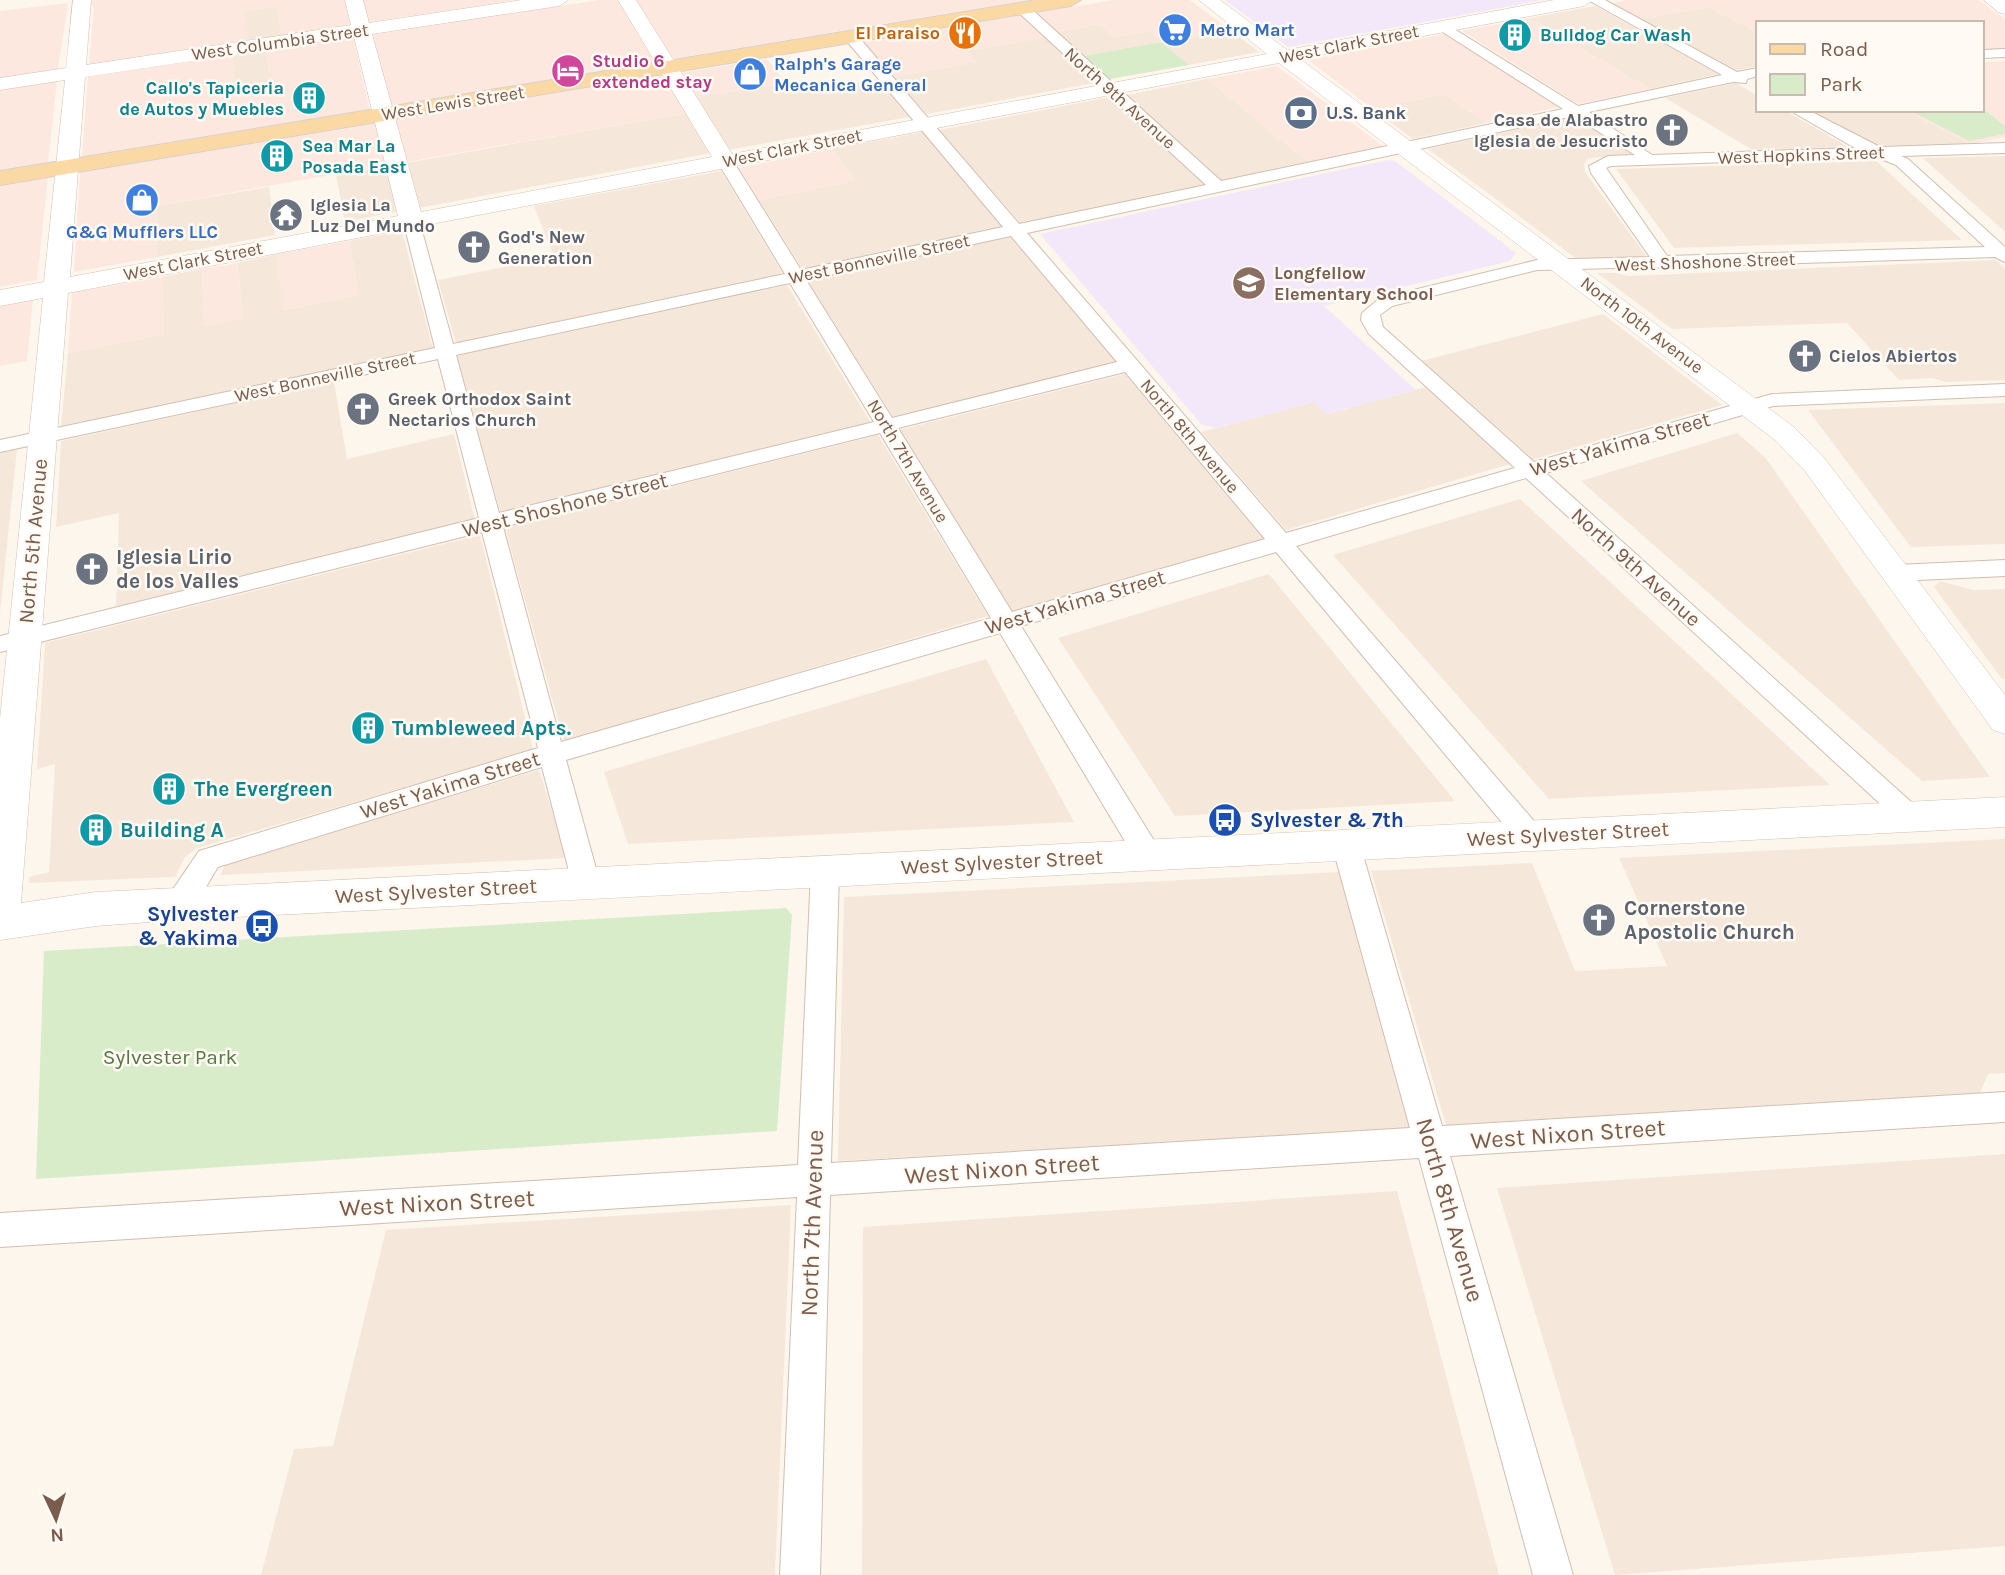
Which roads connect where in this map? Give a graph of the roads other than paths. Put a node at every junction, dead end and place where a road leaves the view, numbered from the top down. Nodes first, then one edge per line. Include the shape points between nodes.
1 (82, 0) edge
2 (354, 0) edge
3 (559, 0) edge
4 (627, 0) edge
5 (1071, 0) edge
6 (1208, 0) edge
7 (1584, 0) edge
8 (1595, 0) edge
9 (1993, 0) edge
10 (1021, 8) junction
11 (2005, 9) edge
12 (1443, 26) junction
13 (362, 30) junction
14 (851, 37) junction
15 (2005, 53) edge
16 (1984, 54) edge
17 (1283, 56) junction
18 (669, 67) junction
19 (1756, 72) edge
20 (74, 73) junction
21 (1735, 77) junction
22 (0, 84) edge
23 (1110, 88) junction
24 (1756, 88) edge
25 (1576, 111) junction
26 (1800, 112) edge
27 (384, 115) junction
28 (925, 123) junction
29 (1405, 147) junction
30 (2005, 148) edge
31 (1881, 152) junction
32 (1648, 160) junction
33 (725, 161) junction
34 (65, 167) junction
35 (0, 178) edge
36 (1218, 187) junction
37 (411, 220) junction
38 (1015, 230) junction
39 (2003, 254) edge
40 (1664, 264) junction
41 (1563, 265) junction
42 (796, 276) junction
43 (55, 286) junction
44 (0, 298) edge
45 (1371, 313) joint
46 (446, 351) junction
47 (1130, 365) junction
48 (2005, 390) edge
49 (1751, 406) junction
50 (887, 426) junction
51 (42, 437) junction
52 (0, 446) edge
53 (1530, 470) junction
54 (491, 523) junction
55 (1281, 543) junction
56 (2005, 568) edge
57 (1896, 573) junction
58 (1007, 622) junction
59 (12, 641) edge
60 (2005, 722) edge
61 (552, 754) junction
62 (2005, 812) edge
63 (1910, 816) junction
64 (1530, 836) junction
65 (1346, 845) junction
66 (1148, 855) junction
67 (825, 871) junction
68 (586, 883) junction
69 (177, 904) junction
70 (0, 915) edge
71 (0, 923) edge
72 (2005, 1107) edge
73 (1430, 1142) junction
74 (814, 1180) junction
75 (0, 1230) edge
76 (800, 1575) edge
77 (1553, 1575) edge

1 - 20 street, North 5th Avenue
2 - 13 street
3 - 13 street, West Columbia Street
4 - 18 street, North 7th Avenue
5 - 10 main road, West Lewis Street
6 - 17 street, North 10th Avenue
7 - 12 street, West Clark Street
8 - 21 street
9 - 11 street
10 - 14 main road, West Lewis Street
10 - 23 street, North 9th Avenue
12 - 17 street, West Clark Street
12 - 25 street
13 - 20 street, West Columbia Street
13 - 27 street
14 - 18 main road, West Lewis Street
14 - 28 street, North 8th Avenue
15 - 16 street
17 - 23 street, West Clark Street
17 - 29 street, North 10th Avenue
18 - 27 main road, West Lewis Street
18 - 33 street, North 7th Avenue
19 - 21 street, West Bonneville Street
20 - 22 street, West Columbia Street
20 - 34 street, North 5th Avenue
21 - 24 street
21 - 25 street, West Bonneville Street
23 - 28 street, West Clark Street
23 - 36 street, North 9th Avenue
25 - 29 street, West Bonneville Street
25 - 32 street
26 - 31 street
27 - 34 main road, West Lewis Street
27 - 37 street
28 - 33 street, West Clark Street
28 - 38 street, North 8th Avenue
29 - 36 street, West Bonneville Street
29 - 41 street, North 10th Avenue
30 - 31 street, West Hopkins Street
31 - 32 street, West Hopkins Street
31 - 39 street via 1907,166
32 - 40 street, West Hopkins Street via 1608,162 1597,166 1598,173
33 - 37 street, West Clark Street
33 - 42 street, North 7th Avenue
34 - 35 main road, West Lewis Street
34 - 43 street, North 5th Avenue
36 - 38 street, West Bonneville Street
37 - 43 street, West Clark Street
37 - 46 street
38 - 42 street, West Bonneville Street
38 - 47 street, North 8th Avenue
39 - 40 street, West Shoshone Street
40 - 41 street, West Shoshone Street
41 - 45 street, West Shoshone Street via 1531,267 1393,300
41 - 49 street, North 10th Avenue
42 - 46 street, West Bonneville Street
42 - 50 street, North 7th Avenue
43 - 44 street, West Clark Street
43 - 51 street, North 5th Avenue
45 - 53 street, North 9th Avenue via 1376,330
46 - 51 street, West Bonneville Street
46 - 54 street
47 - 50 street, West Shoshone Street
47 - 55 street, North 8th Avenue
48 - 49 street, West Yakima Street via 1777,399
49 - 53 street, West Yakima Street
49 - 57 street, North 10th Avenue via 1804,453
50 - 54 street, West Shoshone Street
50 - 58 street, North 7th Avenue
51 - 52 street, West Bonneville Street
51 - 59 street, North 5th Avenue
53 - 55 street, West Yakima Street
53 - 63 street, North 9th Avenue
54 - 59 street, West Shoshone Street
54 - 61 street
55 - 58 street, West Yakima Street
55 - 64 street, North 8th Avenue
56 - 57 street
57 - 60 street, North 10th Avenue
58 - 61 street, West Yakima Street
58 - 66 street, North 7th Avenue
59 - 70 street, North 5th Avenue
61 - 68 street
61 - 69 street, West Yakima Street via 209,859
62 - 63 street, West Sylvester Street
63 - 64 street, West Sylvester Street
64 - 65 street, West Sylvester Street
65 - 66 street, West Sylvester Street
65 - 73 street, North 8th Avenue
66 - 67 street, West Sylvester Street
67 - 68 street, West Sylvester Street
67 - 74 street, North 7th Avenue
68 - 69 street, West Sylvester Street
69 - 71 street, West Sylvester Street via 96,909
72 - 73 street, West Nixon Street
73 - 74 street, West Nixon Street
73 - 77 street, North 8th Avenue
74 - 75 street, West Nixon Street
74 - 76 street, North 7th Avenue

